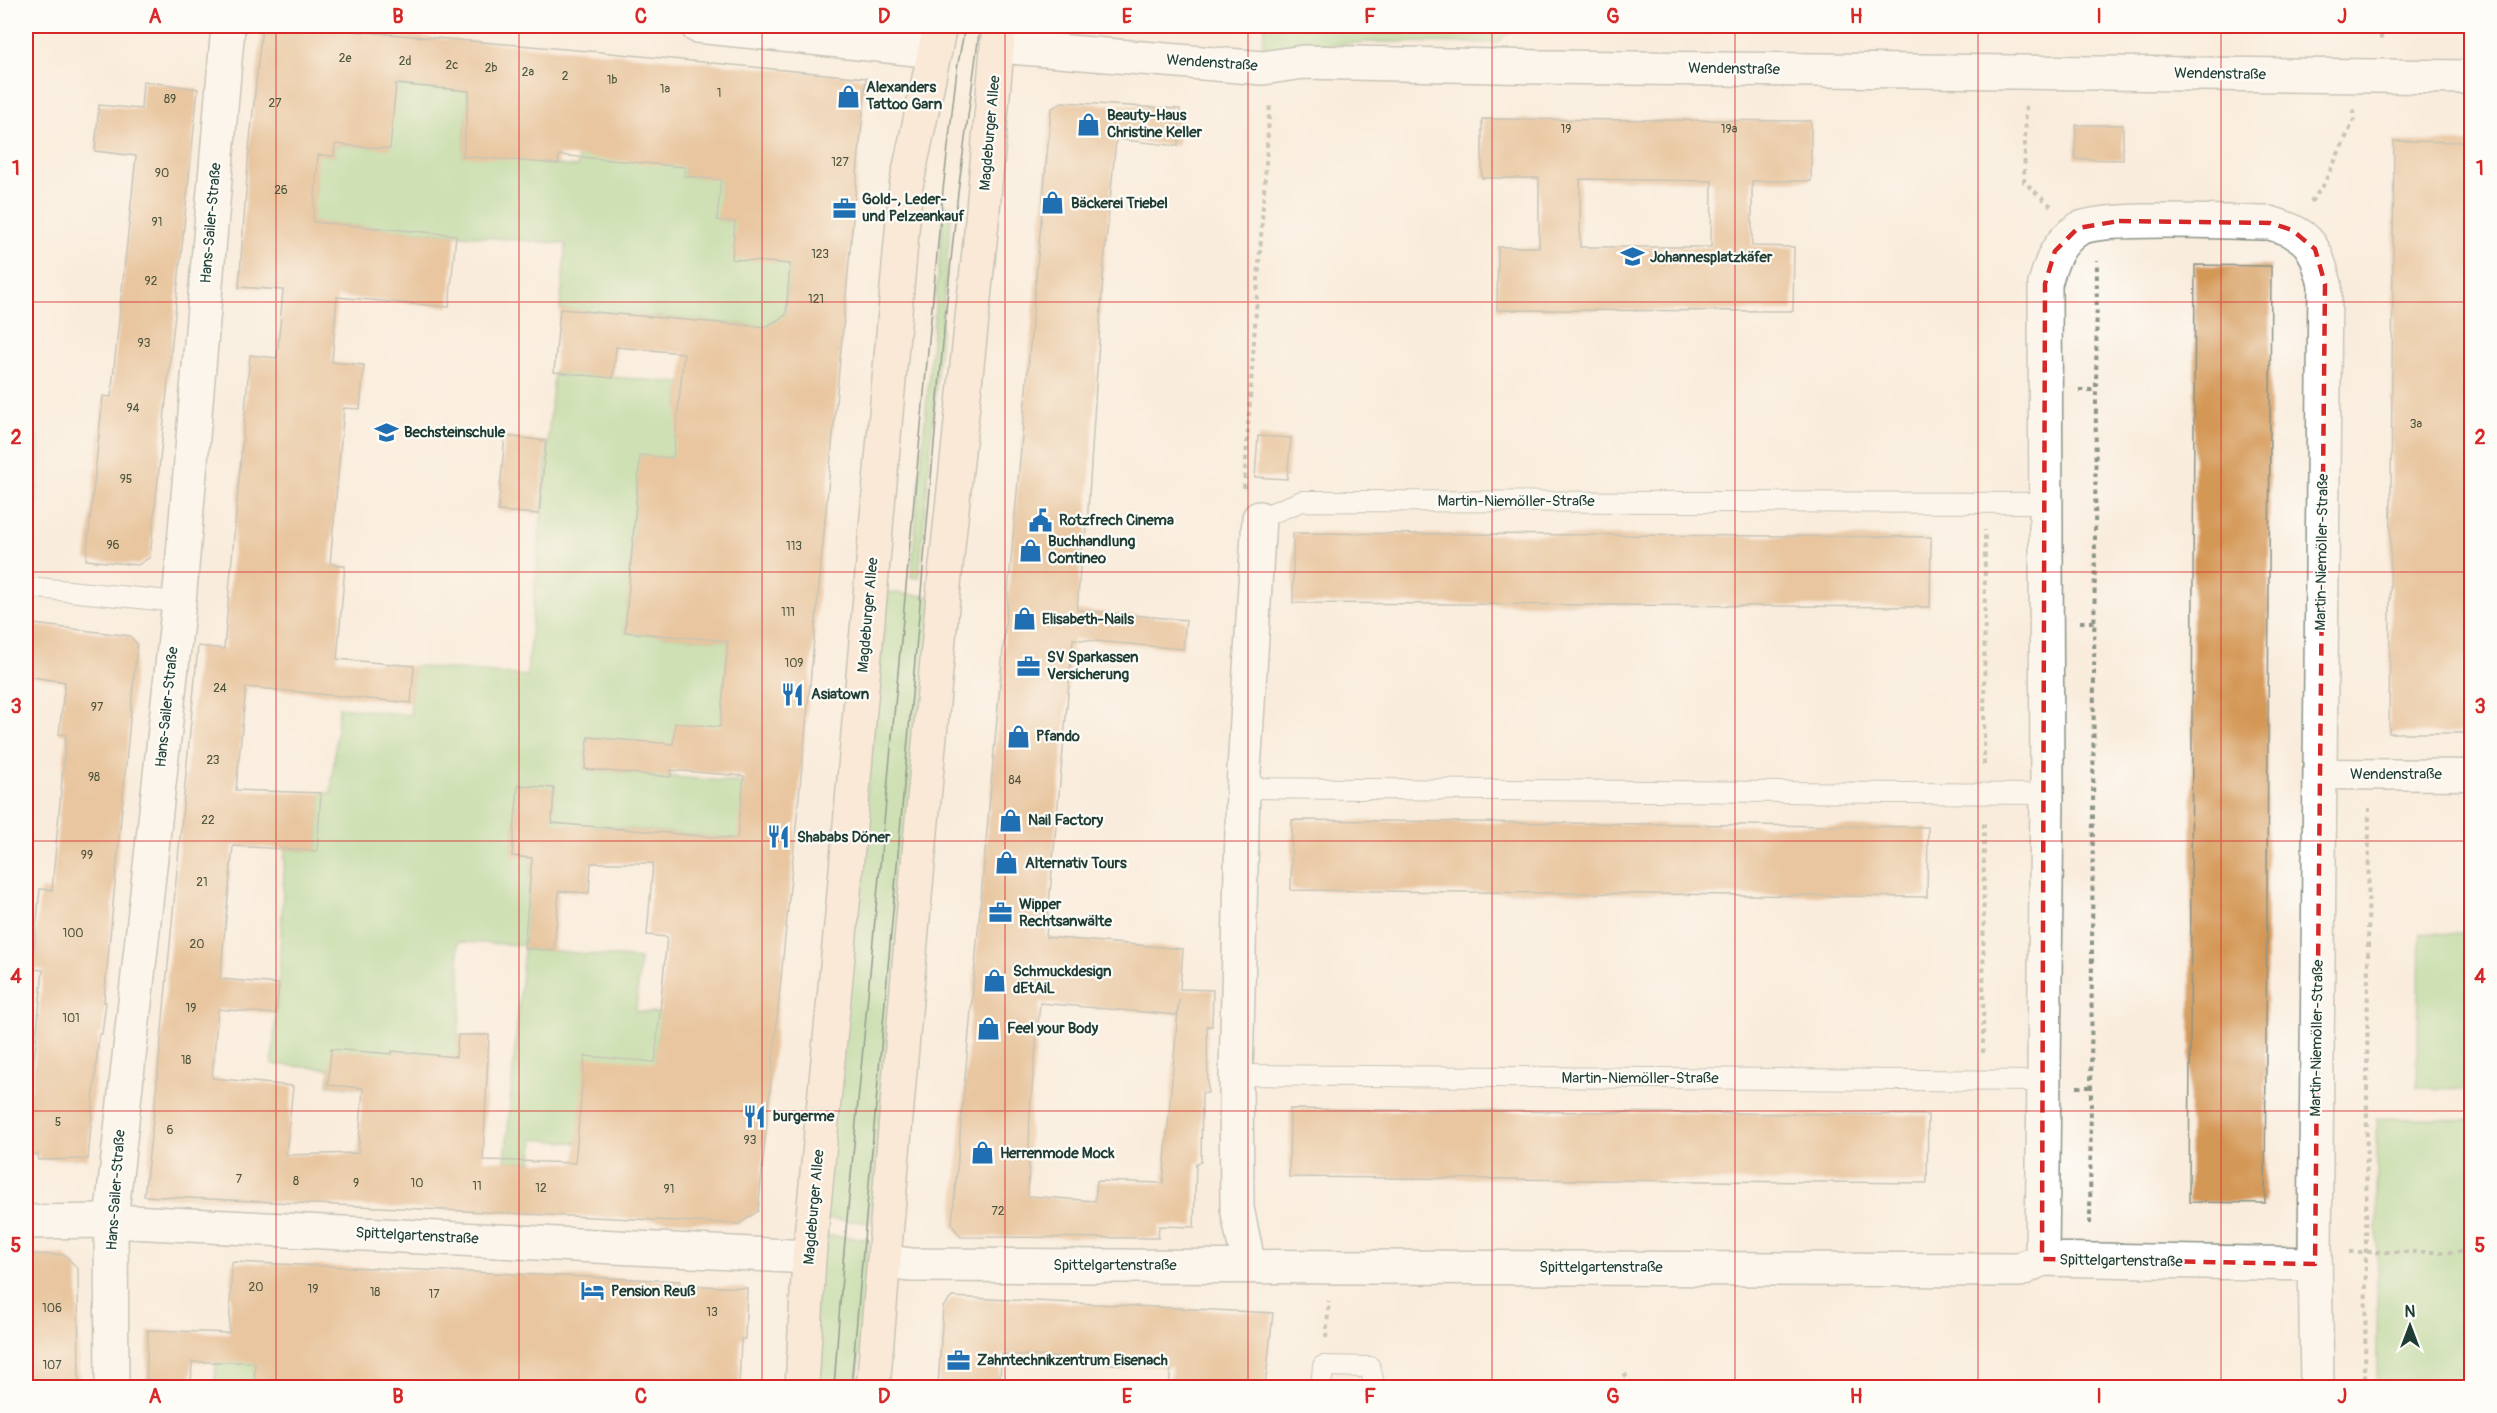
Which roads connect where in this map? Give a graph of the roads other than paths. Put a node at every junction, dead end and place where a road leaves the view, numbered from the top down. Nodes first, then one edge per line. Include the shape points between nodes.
1 (228, 26) edge
2 (698, 26) edge
3 (998, 36) edge
4 (937, 38) edge
5 (2472, 77) edge
6 (2047, 503) junction
7 (1259, 518) joint
8 (26, 590) edge
9 (179, 602) junction
10 (2320, 774) junction
11 (2472, 775) edge
12 (1243, 788) junction
13 (2047, 794) junction
14 (1236, 1075) junction
15 (2044, 1082) junction
16 (111, 1221) junction
17 (26, 1222) edge
18 (809, 1257) junction
19 (2314, 1257) junction
20 (2042, 1259) junction
21 (885, 1262) junction
22 (1249, 1266) junction
23 (112, 1388) edge
24 (802, 1388) edge
25 (873, 1388) edge
26 (1321, 1388) edge
27 (1375, 1388) edge
28 (2317, 1388) edge

1 - 9 street, Hans-Sailer-Straße
2 - 4 street
3 - 5 street, Wendenstraße via 1263,68 1303,62
3 - 21 main road, Magdeburger Allee via 913,918
4 - 18 main road, Magdeburger Allee via 906,186
6 - 7 lane, Martin-Niemöller-Straße via 1302,501
6 - 10 street, Martin-Niemöller-Straße via 2045,284 2055,251 2078,228 2120,221 2270,223 2292,230 2315,249 2325,284
6 - 13 street
7 - 12 street
8 - 9 lane
9 - 16 street, Hans-Sailer-Straße
10 - 11 street, Wendenstraße
10 - 19 street, Martin-Niemöller-Straße
12 - 13 lane
12 - 14 street
13 - 15 street
14 - 15 lane, Martin-Niemöller-Straße
14 - 22 street via 1237,1208
15 - 20 street
16 - 17 street, Spittelgartenstraße
16 - 18 street, Spittelgartenstraße
16 - 23 street, Hans-Sailer-Straße
18 - 24 main road, Magdeburger Allee
19 - 20 street, Spittelgartenstraße
19 - 28 street, Martin-Niemöller-Straße
20 - 22 street, Spittelgartenstraße via 2020,1270
21 - 22 street, Spittelgartenstraße
21 - 25 main road, Magdeburger Allee
26 - 27 lane via 1323,1366 1370,1367

